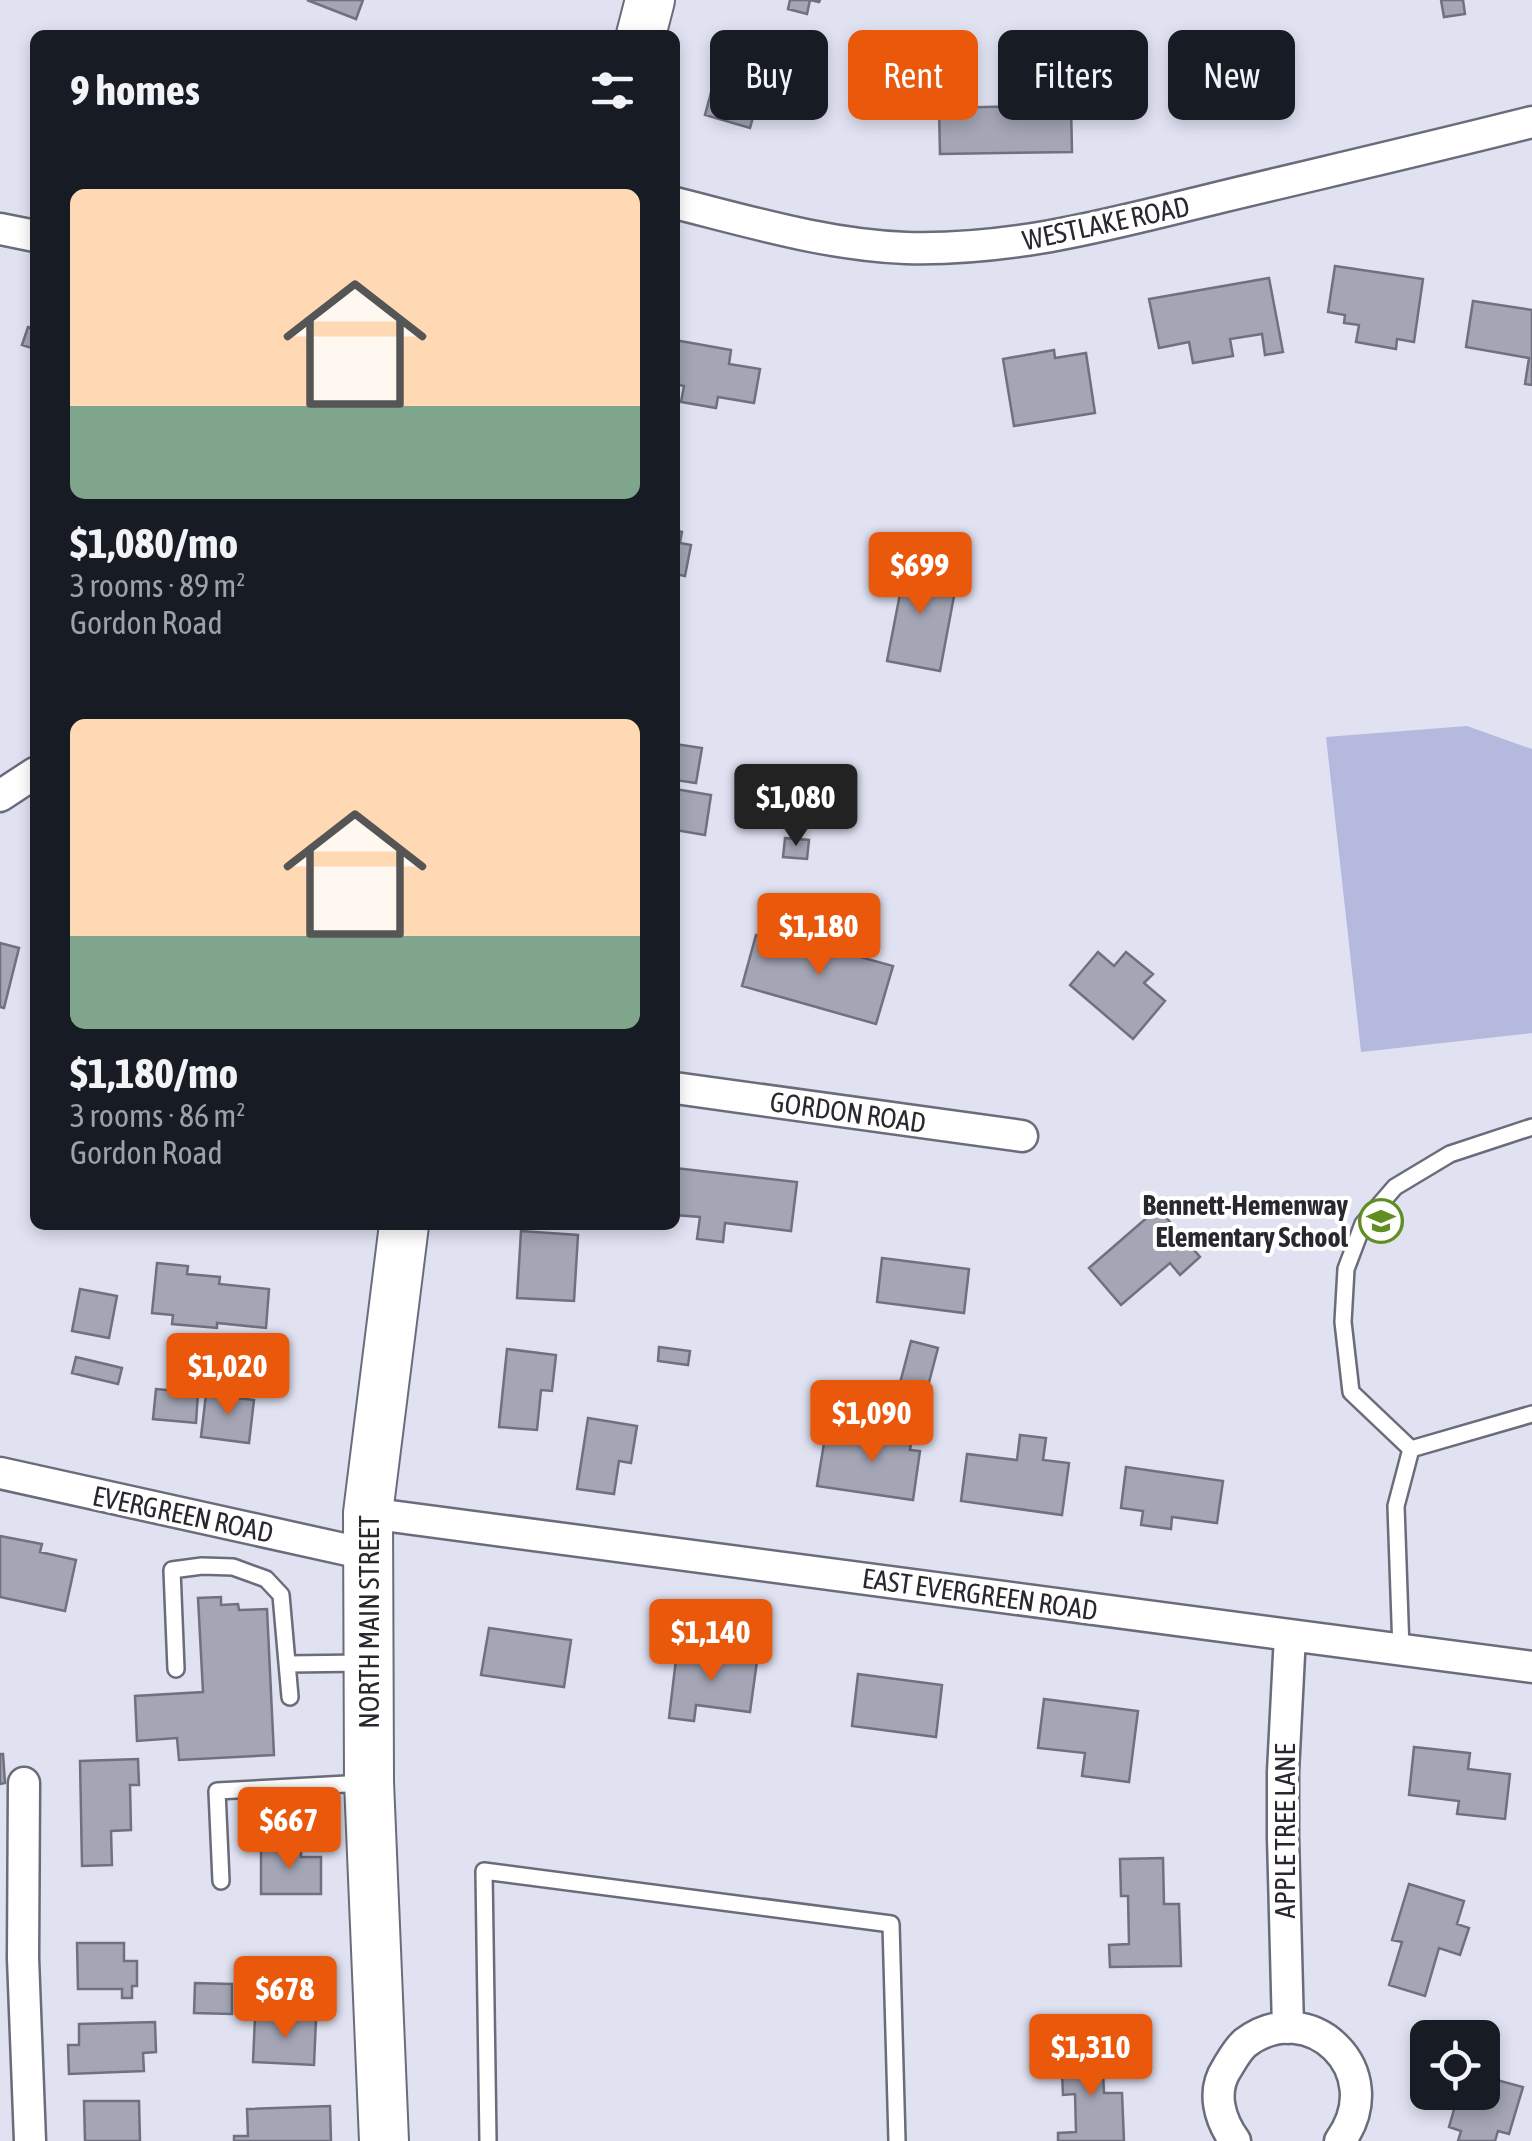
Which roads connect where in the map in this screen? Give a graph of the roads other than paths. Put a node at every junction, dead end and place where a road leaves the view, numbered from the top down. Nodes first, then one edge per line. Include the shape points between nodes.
1 (650, 0) edge
2 (642, 30) edge
3 (1532, 122) edge
4 (680, 204) edge
5 (0, 229) edge
6 (30, 235) edge
7 (30, 776) edge
8 (0, 796) edge
9 (680, 1089) edge
10 (1532, 1127) edge
11 (1022, 1136) dead end
12 (403, 1230) edge
13 (1532, 1414) edge
14 (1411, 1450) junction
15 (0, 1473) edge
16 (367, 1534) junction
17 (1290, 1635) junction
18 (1401, 1650) junction
19 (368, 1662) junction
20 (288, 1664) junction
21 (1532, 1667) edge
22 (176, 1668) dead end
23 (290, 1697) dead end
24 (369, 1782) junction
25 (24, 1783) dead end
26 (220, 1881) dead end
27 (1288, 2028) junction
28 (30, 2141) edge
29 (384, 2141) edge
30 (488, 2141) edge
31 (897, 2141) edge
32 (1234, 2141) edge
33 (1340, 2141) edge

1 - 2 main road
3 - 4 street, WESTLAKE ROAD via 1006,244 854,243
5 - 6 street
7 - 8 street
9 - 11 street, GORDON ROAD
10 - 14 lane via 1450,1154 1395,1187 1363,1224 1346,1269 1343,1322 1351,1392
12 - 16 main road, NORTH MAIN STREET
13 - 14 lane
14 - 18 lane via 1396,1506
15 - 16 street, EVERGREEN ROAD
16 - 17 street, EAST EVERGREEN ROAD
16 - 19 main road, NORTH MAIN STREET
17 - 18 street, EAST EVERGREEN ROAD
17 - 27 street, APPLE TREE LANE via 1283,1772
18 - 21 street, EAST EVERGREEN ROAD
19 - 20 lane
19 - 24 main road, NORTH MAIN STREET
20 - 22 lane via 282,1595 250,1573 202,1566 172,1570
20 - 23 lane
24 - 26 lane via 216,1791
24 - 29 main road, NORTH MAIN STREET
25 - 28 street
27 - 32 street via 1263,2032 1241,2046 1222,2076 1218,2100
27 - 33 street via 1312,2032 1347,2060 1357,2104
30 - 31 lane via 484,1871 891,1924

